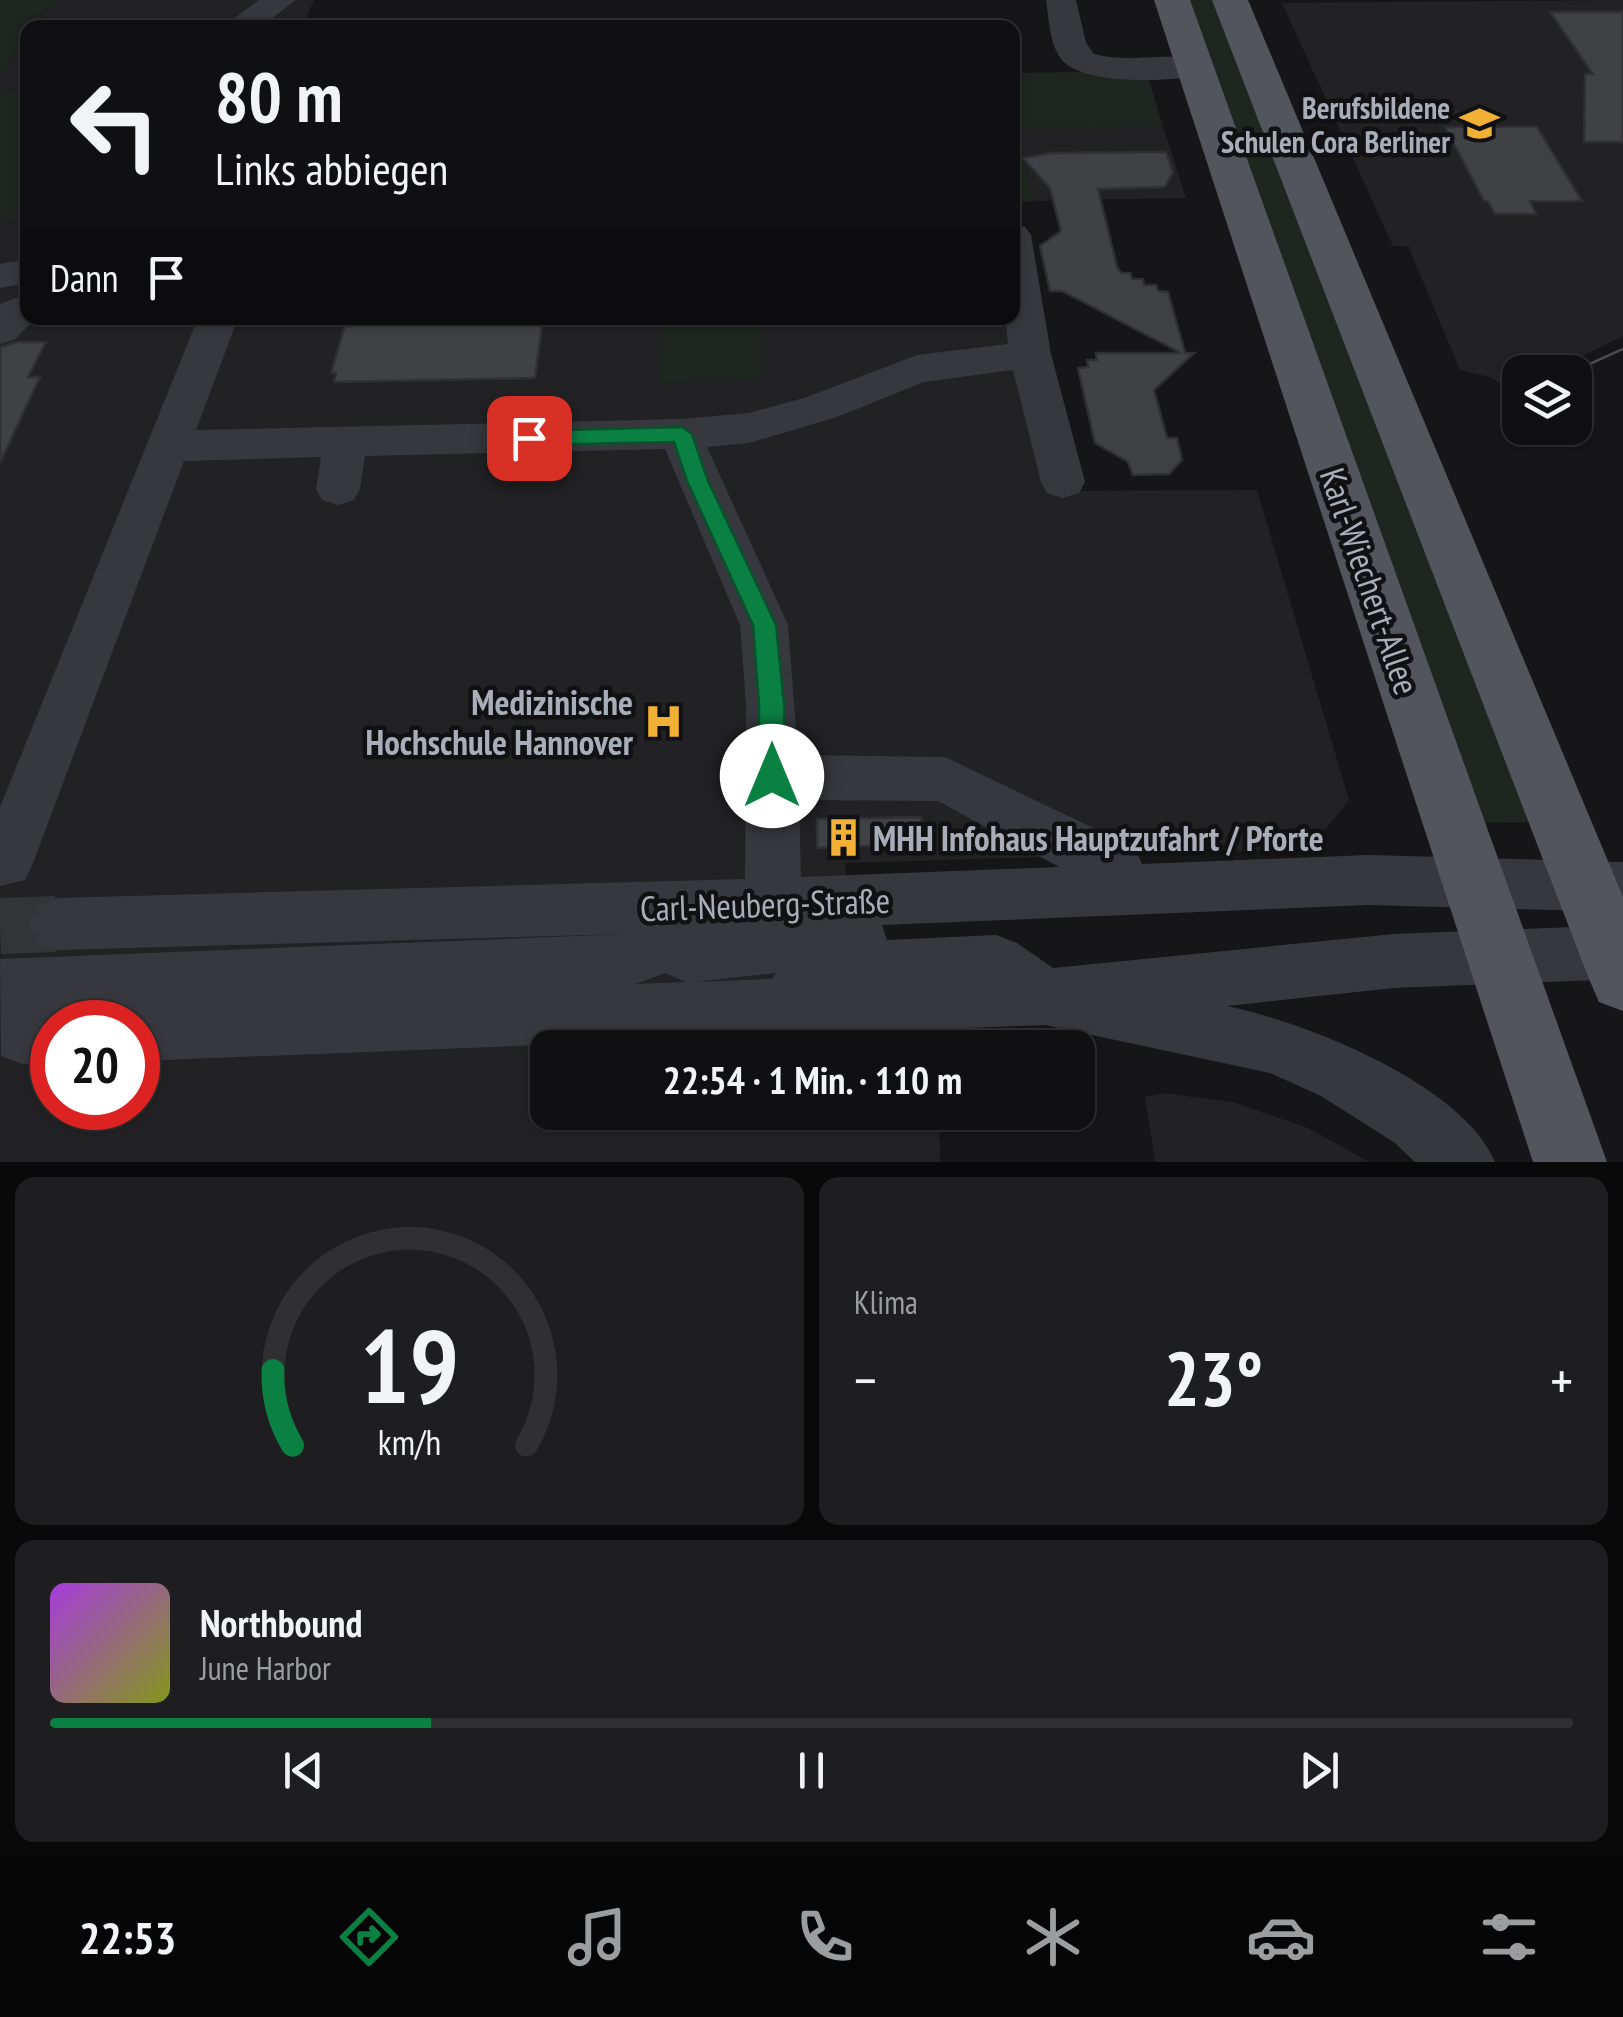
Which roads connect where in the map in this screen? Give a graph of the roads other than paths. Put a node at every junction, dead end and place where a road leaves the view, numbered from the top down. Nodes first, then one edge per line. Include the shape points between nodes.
1 (282, 0) edge
2 (1061, 0) edge
3 (1172, 0) edge
4 (1230, 0) edge
5 (249, 20) edge
6 (1194, 67) junction
7 (1020, 282) edge
8 (20, 310) edge
9 (1025, 312) junction
10 (1067, 312) dead end
11 (215, 325) edge
12 (0, 331) edge
13 (1030, 354) junction
14 (682, 434) junction
15 (345, 442) junction
16 (165, 446) junction
17 (1063, 482) dead end
18 (338, 490) dead end
19 (772, 776) junction
20 (5, 863) dead end
21 (1121, 878) junction
22 (1472, 882) junction
23 (1605, 886) edge
24 (773, 904) junction
25 (58, 924) tunnel mouth
26 (1499, 956) junction
27 (1620, 962) edge
28 (618, 964) junction
29 (1045, 998) junction
30 (25, 1019) edge
31 (160, 1031) edge
32 (1462, 1162) edge
33 (1570, 1162) edge

1 - 5 street
2 - 6 street via 1074,55 1082,61
3 - 6 main road, Karl-Wiechert-Allee
4 - 23 main road
6 - 22 main road, Karl-Wiechert-Allee
7 - 9 street
8 - 12 street
9 - 10 street
9 - 13 street
11 - 16 street
13 - 14 street via 918,370 749,428
13 - 17 street
14 - 15 street
14 - 19 street via 764,625
15 - 16 street
15 - 18 street
16 - 20 street
19 - 21 street via 945,779
19 - 24 street
21 - 22 street, Carl-Neuberg-Straße
21 - 24 street, Carl-Neuberg-Straße
21 - 28 street via 1002,929 812,941
22 - 23 street, Carl-Neuberg-Straße
22 - 26 main road, Karl-Wiechert-Allee
23 - 27 main road
24 - 25 street, Carl-Neuberg-Straße
24 - 28 street
26 - 27 street
26 - 29 street
26 - 33 main road, Karl-Wiechert-Allee
28 - 30 street via 36,982
29 - 31 street
29 - 32 street via 1275,1045 1343,1075 1417,1121

